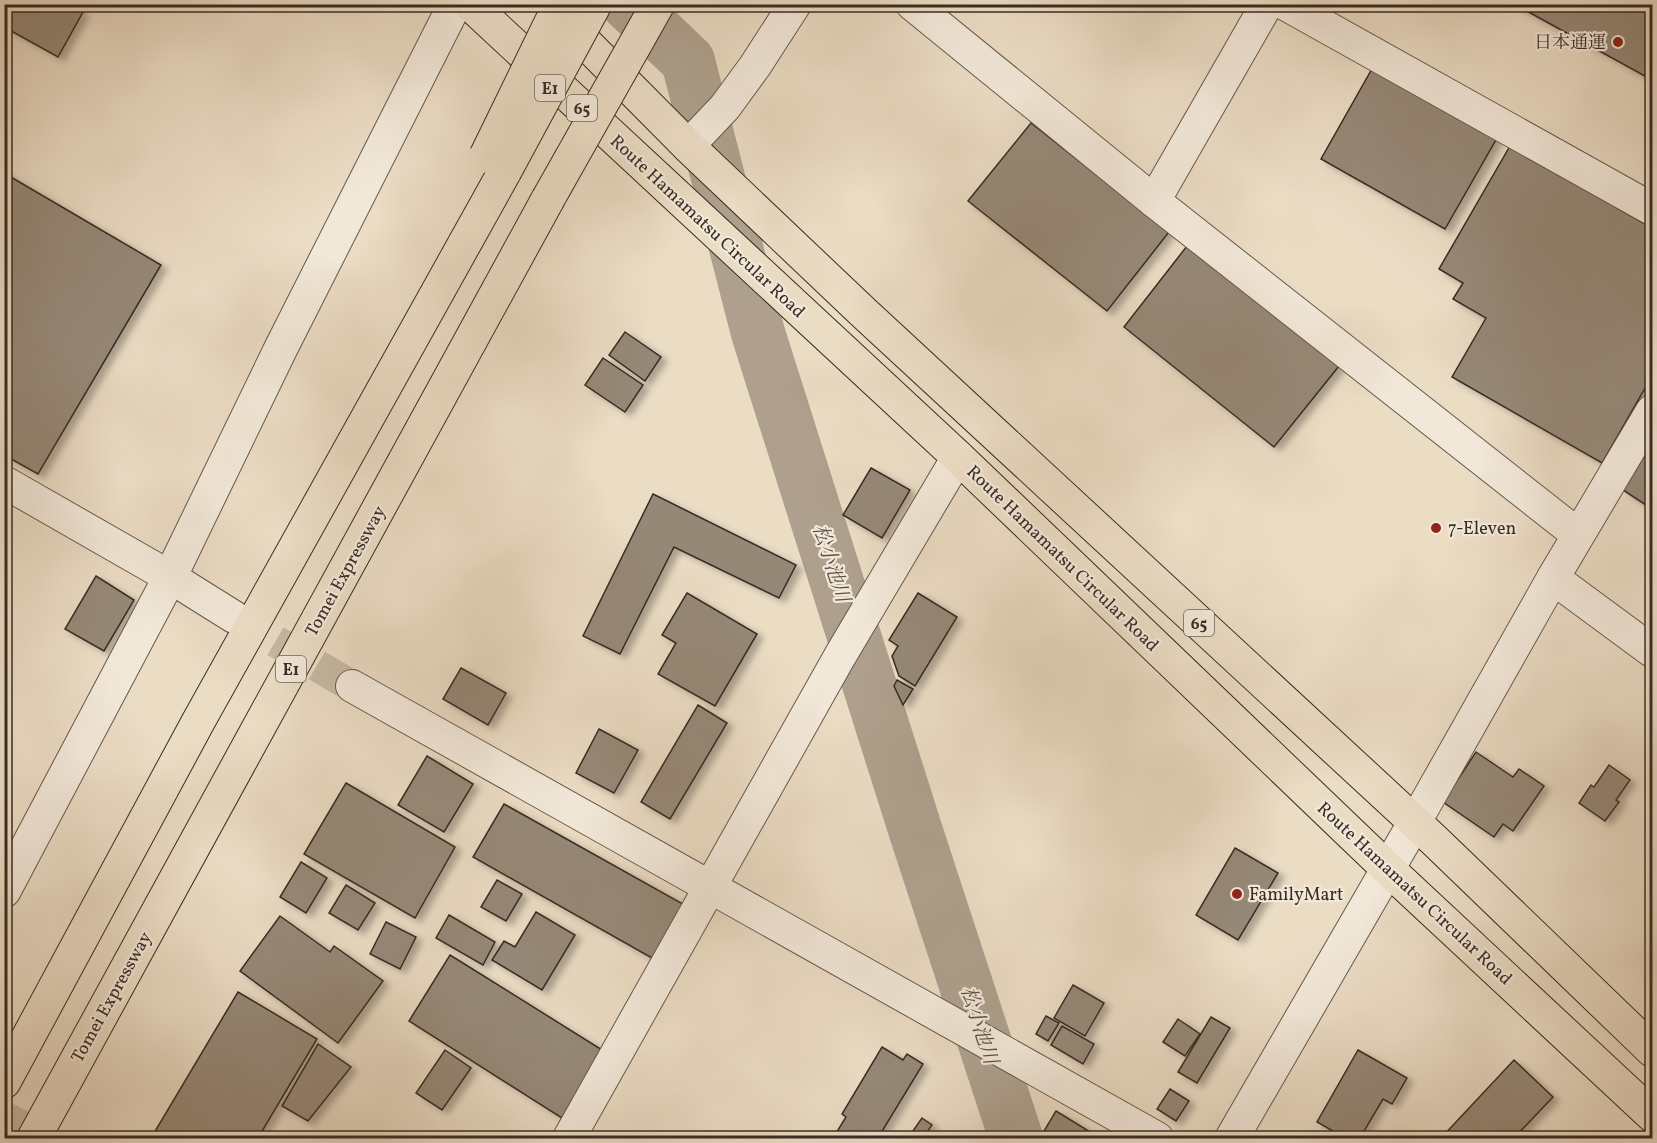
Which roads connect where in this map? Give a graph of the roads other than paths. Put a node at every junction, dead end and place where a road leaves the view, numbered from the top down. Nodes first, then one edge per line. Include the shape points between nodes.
1 (455, 4) edge
2 (470, 4) edge
3 (548, 4) edge
4 (560, 4) edge
5 (595, 4) edge
6 (658, 4) edge
7 (795, 4) edge
8 (912, 4) edge
9 (1267, 4) edge
10 (1286, 4) edge
11 (678, 136) junction
12 (496, 164) junction
13 (1155, 201) junction
14 (1653, 208) edge
15 (1653, 411) edge
16 (958, 457) junction
17 (4, 482) edge
18 (1577, 534) junction
19 (170, 577) junction
20 (1553, 578) junction
21 (234, 617) tunnel mouth
22 (1653, 651) edge
23 (352, 686) tunnel mouth
24 (1414, 822) junction
25 (1388, 869) junction
26 (710, 887) junction
27 (4, 891) edge
28 (1653, 1050) edge
29 (4, 1082) edge
30 (1653, 1115) edge
31 (34, 1138) edge
32 (569, 1138) edge
33 (1157, 1138) edge
34 (1232, 1138) edge

1 - 19 street
2 - 16 main road, Route Hamamatsu Circular Road / 65
3 - 11 main road, 65
4 - 12 main road, bridge
5 - 12 main road, E1, bridge
6 - 31 main road, Tomei Expressway / E1, bridge
7 - 11 street via 725,107
8 - 13 street
9 - 13 street
10 - 14 street
11 - 24 main road, 65
12 - 29 main road, E1
13 - 18 street
15 - 18 street
16 - 25 main road, Route Hamamatsu Circular Road / 65
16 - 26 street
17 - 19 street
18 - 20 street
19 - 21 street
19 - 27 street
20 - 22 street
20 - 24 street
23 - 26 street
24 - 25 street
24 - 28 main road, 65
25 - 30 main road, Route Hamamatsu Circular Road / 65
25 - 34 street
26 - 32 street
26 - 33 street

